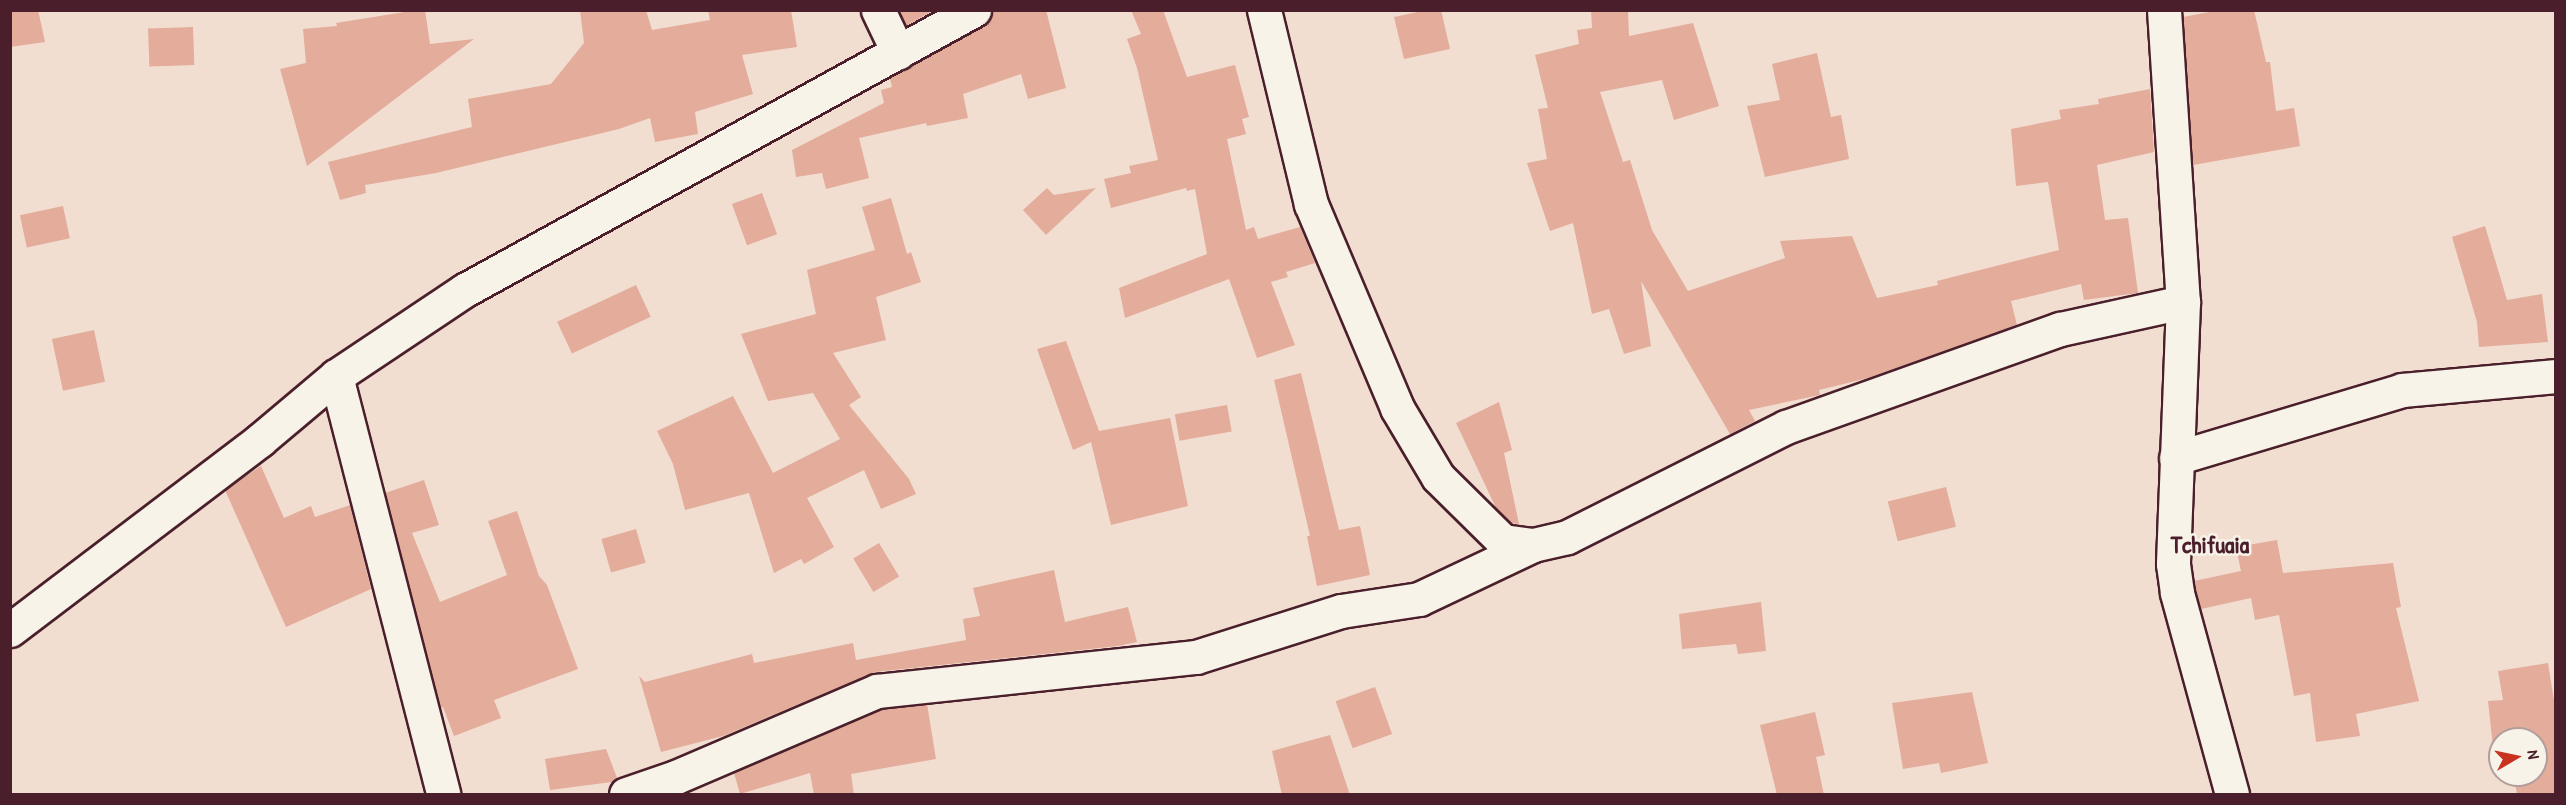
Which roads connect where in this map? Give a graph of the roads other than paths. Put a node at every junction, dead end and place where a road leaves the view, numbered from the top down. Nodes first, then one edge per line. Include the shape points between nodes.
1 (878, 10) edge
2 (974, 10) edge
3 (1264, 10) edge
4 (2164, 10) edge
5 (898, 52) junction
6 (2183, 302) junction
7 (336, 376) junction
8 (2556, 376) edge
9 (2176, 458) junction
10 (1533, 545) junction
11 (10, 630) edge
12 (443, 795) edge
13 (626, 795) edge
14 (2232, 795) edge

1 - 5 street
2 - 5 street
3 - 10 street via 1311,204 1397,408 1438,477 1503,541
4 - 6 street
5 - 7 street via 465,290
6 - 9 street
6 - 10 street via 2060,329 1786,427 1566,537
7 - 11 street via 260,440
7 - 12 street
8 - 9 street via 2402,390
9 - 14 street via 2173,564 2177,593
10 - 13 street via 1419,598 1341,611 1196,657 877,691

